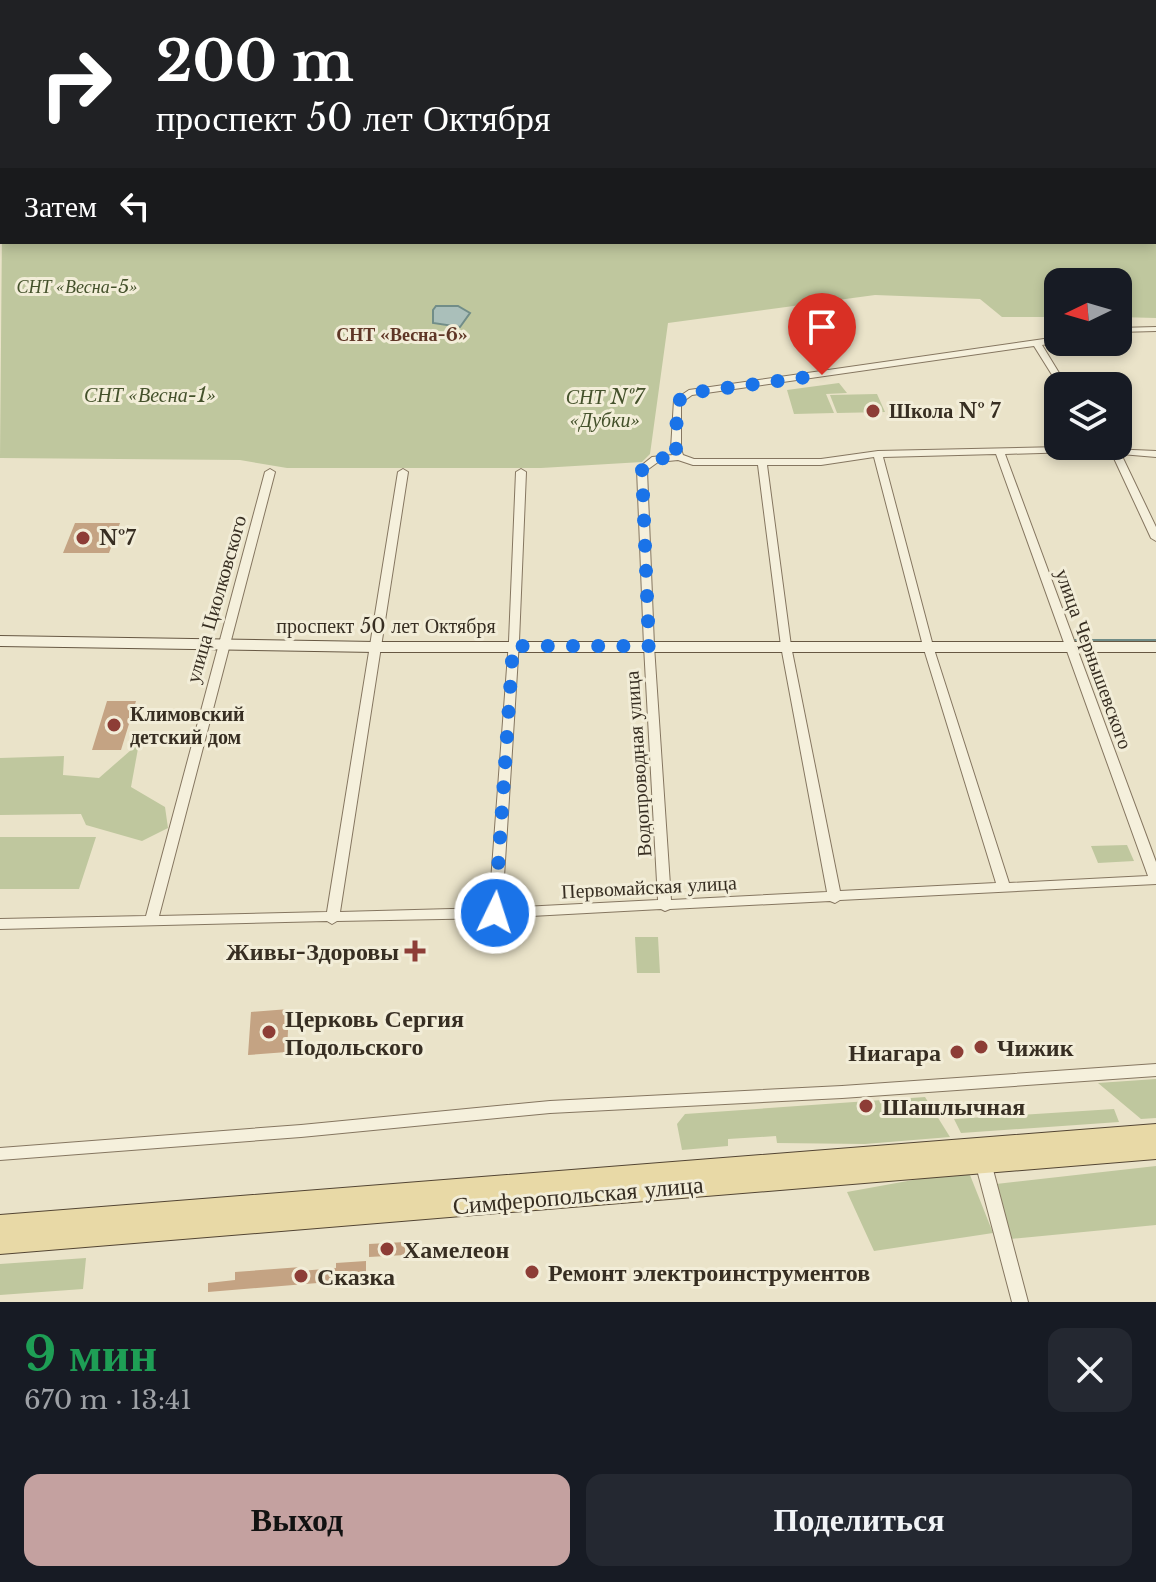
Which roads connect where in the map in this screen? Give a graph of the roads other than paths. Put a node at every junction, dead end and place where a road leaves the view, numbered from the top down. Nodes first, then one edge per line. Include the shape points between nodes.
1 (1156, 329) edge
2 (1132, 330) edge
3 (1044, 343) edge
4 (1037, 344) junction
5 (1054, 372) edge
6 (1044, 450) edge
7 (999, 451) junction
8 (1132, 452) edge
9 (678, 453) junction
10 (878, 454) junction
11 (1156, 454) edge
12 (1113, 460) edge
13 (762, 463) junction
14 (270, 472) dead end
15 (403, 472) dead end
16 (521, 472) dead end
17 (1156, 538) edge
18 (0, 641) edge
19 (223, 644) junction
20 (513, 646) junction
21 (649, 646) junction
22 (786, 646) junction
23 (928, 646) junction
24 (1071, 646) junction
25 (375, 647) junction
26 (1156, 647) edge
27 (1156, 880) edge
28 (1004, 888) junction
29 (835, 898) junction
30 (665, 906) junction
31 (495, 913) junction
32 (332, 919) junction
33 (151, 922) junction
34 (0, 924) edge
35 (1156, 1070) edge
36 (1156, 1134) edge
37 (1156, 1149) edge
38 (0, 1154) edge
39 (983, 1162) junction
40 (0, 1226) edge
41 (0, 1243) edge
42 (1020, 1302) edge

1 - 2 street
3 - 4 street
4 - 5 street
4 - 9 street via 689,393 677,402
6 - 7 street
7 - 10 street
7 - 24 street, улица Чернышевского
8 - 11 street
9 - 13 street via 693,462
9 - 21 street, Водопроводная улица via 642,469
10 - 13 street
10 - 23 street
12 - 17 street
13 - 22 street
14 - 19 street, улица Циолковского
15 - 25 street
16 - 20 street
18 - 19 main road, проспект 50 лет Октября
19 - 25 main road, проспект 50 лет Октября
19 - 33 street, улица Циолковского
20 - 21 main road, проспект 50 лет Октября
20 - 25 main road, проспект 50 лет Октября
20 - 31 street
21 - 22 main road, проспект 50 лет Октября
21 - 30 street, Водопроводная улица
22 - 23 main road, проспект 50 лет Октября
22 - 29 street
23 - 24 main road, проспект 50 лет Октября
23 - 28 street
24 - 26 main road, проспект 50 лет Октября
24 - 27 street, улица Чернышевского
25 - 32 street
27 - 28 street, Первомайская улица
28 - 29 street, Первомайская улица
29 - 30 street, Первомайская улица
30 - 31 street, Первомайская улица
31 - 32 street, Первомайская улица
32 - 33 street, Первомайская улица
33 - 34 street, Первомайская улица
35 - 38 street via 550,1107
36 - 40 main road, Симферопольская улица
37 - 39 main road, Симферопольская улица
39 - 41 main road, Симферопольская улица
39 - 42 street

